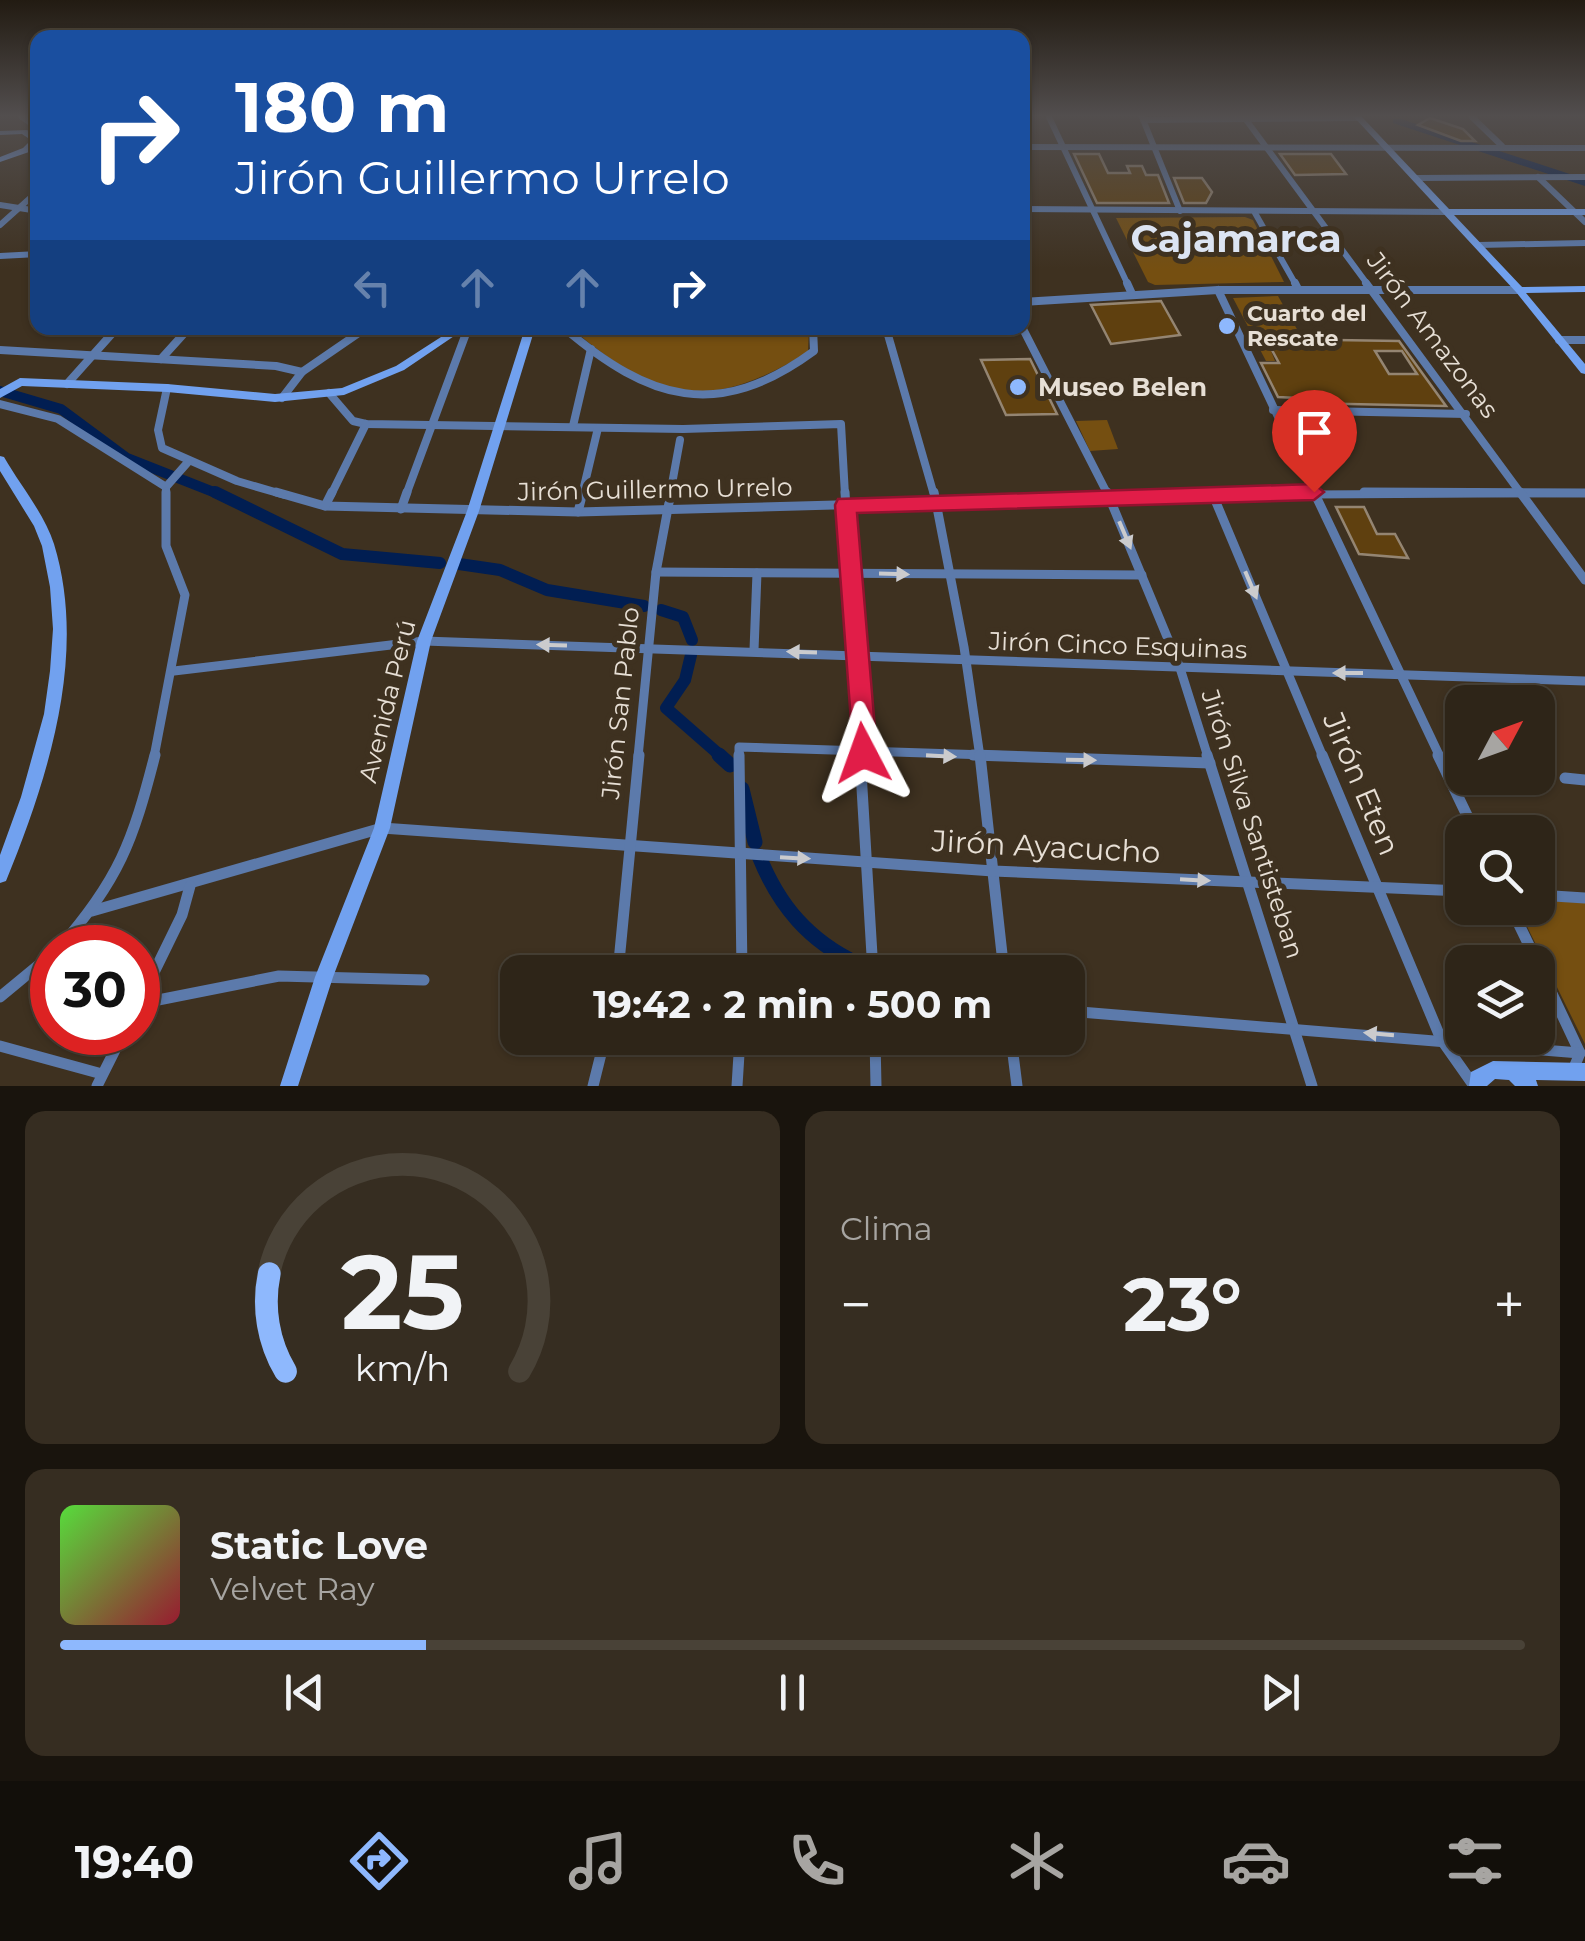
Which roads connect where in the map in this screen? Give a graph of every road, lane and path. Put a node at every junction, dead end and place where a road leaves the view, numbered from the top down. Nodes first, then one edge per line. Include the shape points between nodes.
1 (1073, 168) edge
2 (1161, 168) edge
3 (1282, 168) edge
4 (1406, 168) edge
5 (1554, 176) joint
6 (1538, 177) junction
7 (1575, 177) joint
8 (1585, 177) edge
9 (1416, 178) junction
10 (30, 199) edge
11 (0, 205) edge
12 (21, 208) junction
13 (1030, 209) edge
14 (30, 210) edge
15 (1094, 210) junction
16 (1180, 211) junction
17 (1315, 212) junction
18 (1446, 212) junction
19 (1580, 212) edge
20 (1255, 213) junction
21 (1585, 222) edge
22 (0, 226) edge
23 (1585, 243) edge
24 (1478, 245) junction
25 (30, 254) edge
26 (0, 256) edge
27 (1298, 289) junction
28 (1218, 290) junction
29 (1375, 290) junction
30 (1518, 290) junction
31 (1585, 290) edge
32 (1132, 294) junction
33 (1030, 301) edge
34 (112, 335) edge
35 (182, 335) edge
36 (356, 335) edge
37 (452, 335) edge
38 (462, 335) edge
39 (528, 335) edge
40 (573, 335) edge
41 (813, 335) edge
42 (888, 335) edge
43 (1026, 335) edge
44 (1559, 340) junction
45 (1585, 340) edge
46 (0, 350) edge
47 (592, 350) junction
48 (94, 354) junction
49 (161, 359) junction
50 (1585, 371) edge
51 (300, 376) junction
52 (67, 384) junction
53 (167, 388) junction
54 (2, 391) edge
55 (329, 392) junction
56 (315, 394) junction
57 (282, 398) junction
58 (0, 404) edge
59 (1273, 410) junction
60 (1466, 414) junction
61 (366, 424) junction
62 (434, 426) junction
63 (573, 426) junction
64 (499, 427) junction
65 (598, 428) junction
66 (680, 440) dead end
67 (0, 460) edge
68 (186, 464) junction
69 (167, 485) junction
70 (1314, 492) junction
71 (1523, 492) junction
72 (1585, 493) edge
73 (1213, 496) junction
74 (1111, 500) junction
75 (936, 504) junction
76 (846, 505) junction
77 (325, 506) junction
78 (401, 509) junction
79 (473, 511) junction
80 (668, 511) junction
81 (578, 512) junction
82 (1579, 564) edge
83 (656, 572) junction
84 (850, 572) junction
85 (757, 573) junction
86 (952, 575) junction
87 (1142, 575) junction
88 (1585, 580) edge
89 (424, 641) junction
90 (650, 648) junction
91 (754, 650) junction
92 (857, 654) junction
93 (969, 659) junction
94 (1180, 668) junction
95 (174, 671) junction
96 (1288, 672) junction
97 (1399, 673) junction
98 (1585, 680) edge
99 (739, 747) joint
100 (863, 753) junction
101 (984, 758) junction
102 (1210, 762) junction
103 (1565, 778) dead end
104 (1585, 780) edge
105 (1467, 815) edge
106 (382, 828) junction
107 (628, 845) junction
108 (741, 855) junction
109 (870, 862) junction
110 (993, 871) junction
111 (0, 875) edge
112 (1250, 882) junction
113 (190, 886) junction
114 (1377, 888) junction
115 (1445, 890) edge
116 (1555, 895) edge
117 (1585, 898) edge
118 (92, 911) junction
119 (79, 925) edge
120 (619, 955) edge
121 (742, 955) edge
122 (873, 955) edge
123 (1002, 955) edge
124 (160, 960) edge
125 (30, 972) edge
126 (324, 976) junction
127 (424, 980) dead end
128 (0, 997) edge
129 (160, 999) edge
130 (1085, 1012) edge
131 (1555, 1016) edge
132 (1293, 1026) junction
133 (1441, 1039) junction
134 (1445, 1040) edge
135 (0, 1046) edge
136 (112, 1055) edge
137 (601, 1055) edge
138 (739, 1055) edge
139 (875, 1055) edge
140 (1013, 1055) edge
141 (1493, 1055) edge
142 (1511, 1055) edge
143 (1512, 1070) junction
144 (1574, 1071) edge
145 (100, 1080) edge
146 (289, 1086) edge
147 (593, 1086) edge
148 (737, 1086) edge
149 (876, 1086) edge
150 (1018, 1086) edge
151 (1312, 1086) edge
152 (1476, 1086) edge
153 (1529, 1086) edge

1 - 15 street
2 - 16 street
3 - 17 street, Jirón Amazonas
4 - 9 street
5 - 6 street
5 - 7 street
6 - 9 street
6 - 19 street
7 - 8 street
9 - 18 street
10 - 12 street
11 - 12 street
12 - 14 street
12 - 22 street
13 - 15 street
15 - 16 street
15 - 32 street
16 - 20 street
17 - 18 street
17 - 20 street
17 - 29 street, Jirón Amazonas
18 - 19 street
18 - 24 street
19 - 21 street
20 - 27 street
23 - 24 street
24 - 30 street
25 - 26 street
27 - 28 street
27 - 29 street
28 - 32 street
28 - 59 street
29 - 30 street
29 - 60 street, Jirón Amazonas
30 - 31 street
30 - 44 street
32 - 33 street
34 - 48 street
35 - 49 street
36 - 51 street
37 - 55 street via 370,384
38 - 62 street
39 - 64 street, Avenida Perú
40 - 47 street
41 - 47 street via 814,351 798,364 742,392 640,383
42 - 75 street
43 - 74 street, Jirón Silva Santisteban
44 - 45 street
44 - 50 street
46 - 48 street
47 - 63 street
48 - 49 street
48 - 52 street
49 - 51 street
51 - 56 street
51 - 57 street
52 - 53 street
52 - 54 street via 20,382
53 - 57 street
53 - 68 street via 158,440
55 - 56 street
55 - 61 street via 352,421
56 - 57 street
58 - 69 street via 58,419
59 - 60 street
59 - 70 street
60 - 71 street, Jirón Amazonas
61 - 62 street
61 - 77 street
62 - 64 street
62 - 78 street
63 - 64 street
63 - 65 street
64 - 79 street, Avenida Perú
65 - 76 street via 840,424
65 - 81 street
66 - 80 street, Jirón San Pablo
67 - 111 street via 48,542 58,652 47,734
68 - 69 street
68 - 77 street, Jirón Guillermo Urrelo
69 - 95 street via 166,546 185,595
70 - 71 street, Jirón Guillermo Urrelo
70 - 73 street, Jirón Guillermo Urrelo
70 - 97 street
71 - 72 street, Jirón Guillermo Urrelo
71 - 82 street, Jirón Amazonas
73 - 74 street, Jirón Guillermo Urrelo
73 -> 96 street, Jirón Eten
74 - 75 street, Jirón Guillermo Urrelo
74 -> 87 street, Jirón Silva Santisteban
75 - 76 street, Jirón Guillermo Urrelo
75 - 86 street
76 - 80 street, Jirón Guillermo Urrelo
76 - 84 street
77 - 78 street, Jirón Guillermo Urrelo
78 - 79 street, Jirón Guillermo Urrelo
79 - 81 street, Jirón Guillermo Urrelo
79 - 89 street, Avenida Perú
80 - 81 street, Jirón Guillermo Urrelo
80 - 83 street, Jirón San Pablo
82 - 88 street, Jirón Amazonas
83 - 85 street
83 - 90 street, Jirón San Pablo
84 - 85 street
84 -> 86 street
84 - 92 street
85 - 91 street
86 - 87 street
86 - 93 street
87 - 94 street, Jirón Silva Santisteban
90 -> 89 street, Jirón Cinco Esquinas
89 - 95 street, Jirón Cinco Esquinas
89 - 106 street, Avenida Perú
90 - 91 street, Jirón Cinco Esquinas
90 - 107 street, Jirón San Pablo
92 -> 91 street, Jirón Cinco Esquinas
92 - 93 street, Jirón Cinco Esquinas
92 - 100 street
93 - 94 street, Jirón Cinco Esquinas
93 - 101 street
94 - 96 street, Jirón Cinco Esquinas
94 - 102 street, Jirón Silva Santisteban
95 - 118 street via 132,842
97 -> 96 street, Jirón Cinco Esquinas
96 - 114 street, Jirón Eten
97 - 98 street, Jirón Cinco Esquinas
97 - 105 street
99 - 100 street
99 - 108 street
100 -> 101 street
100 - 109 street
101 -> 102 street
101 - 110 street
102 - 112 street, Jirón Silva Santisteban
103 - 104 street
106 - 107 street, Jirón Ayacucho
106 - 113 street
106 - 126 street, Avenida Perú
107 - 108 street, Jirón Ayacucho
107 - 120 street, Jirón San Pablo
108 -> 109 street, Jirón Ayacucho
108 - 121 street
109 - 110 street, Jirón Ayacucho
109 - 122 street
110 -> 112 street, Jirón Ayacucho
110 - 123 street
112 - 114 street, Jirón Ayacucho
112 - 132 street, Jirón Silva Santisteban
113 - 118 street
113 - 124 street
114 - 115 street, Jirón Ayacucho
114 - 133 street, Jirón Eten
116 - 117 street
118 - 119 street
125 - 128 street
126 - 127 street
126 - 129 street via 279,976
126 - 146 street, Avenida Perú
130 - 132 street
131 - 144 street
133 -> 132 street
132 - 151 street, Jirón Silva Santisteban
133 - 134 street
133 - 152 street, Jirón Eten
135 - 145 street
136 - 145 street
137 - 147 street
138 - 148 street
139 - 149 street
140 - 150 street
141 - 143 street
142 - 144 street
143 - 144 street
143 - 152 street via 1494,1070
143 - 153 street

